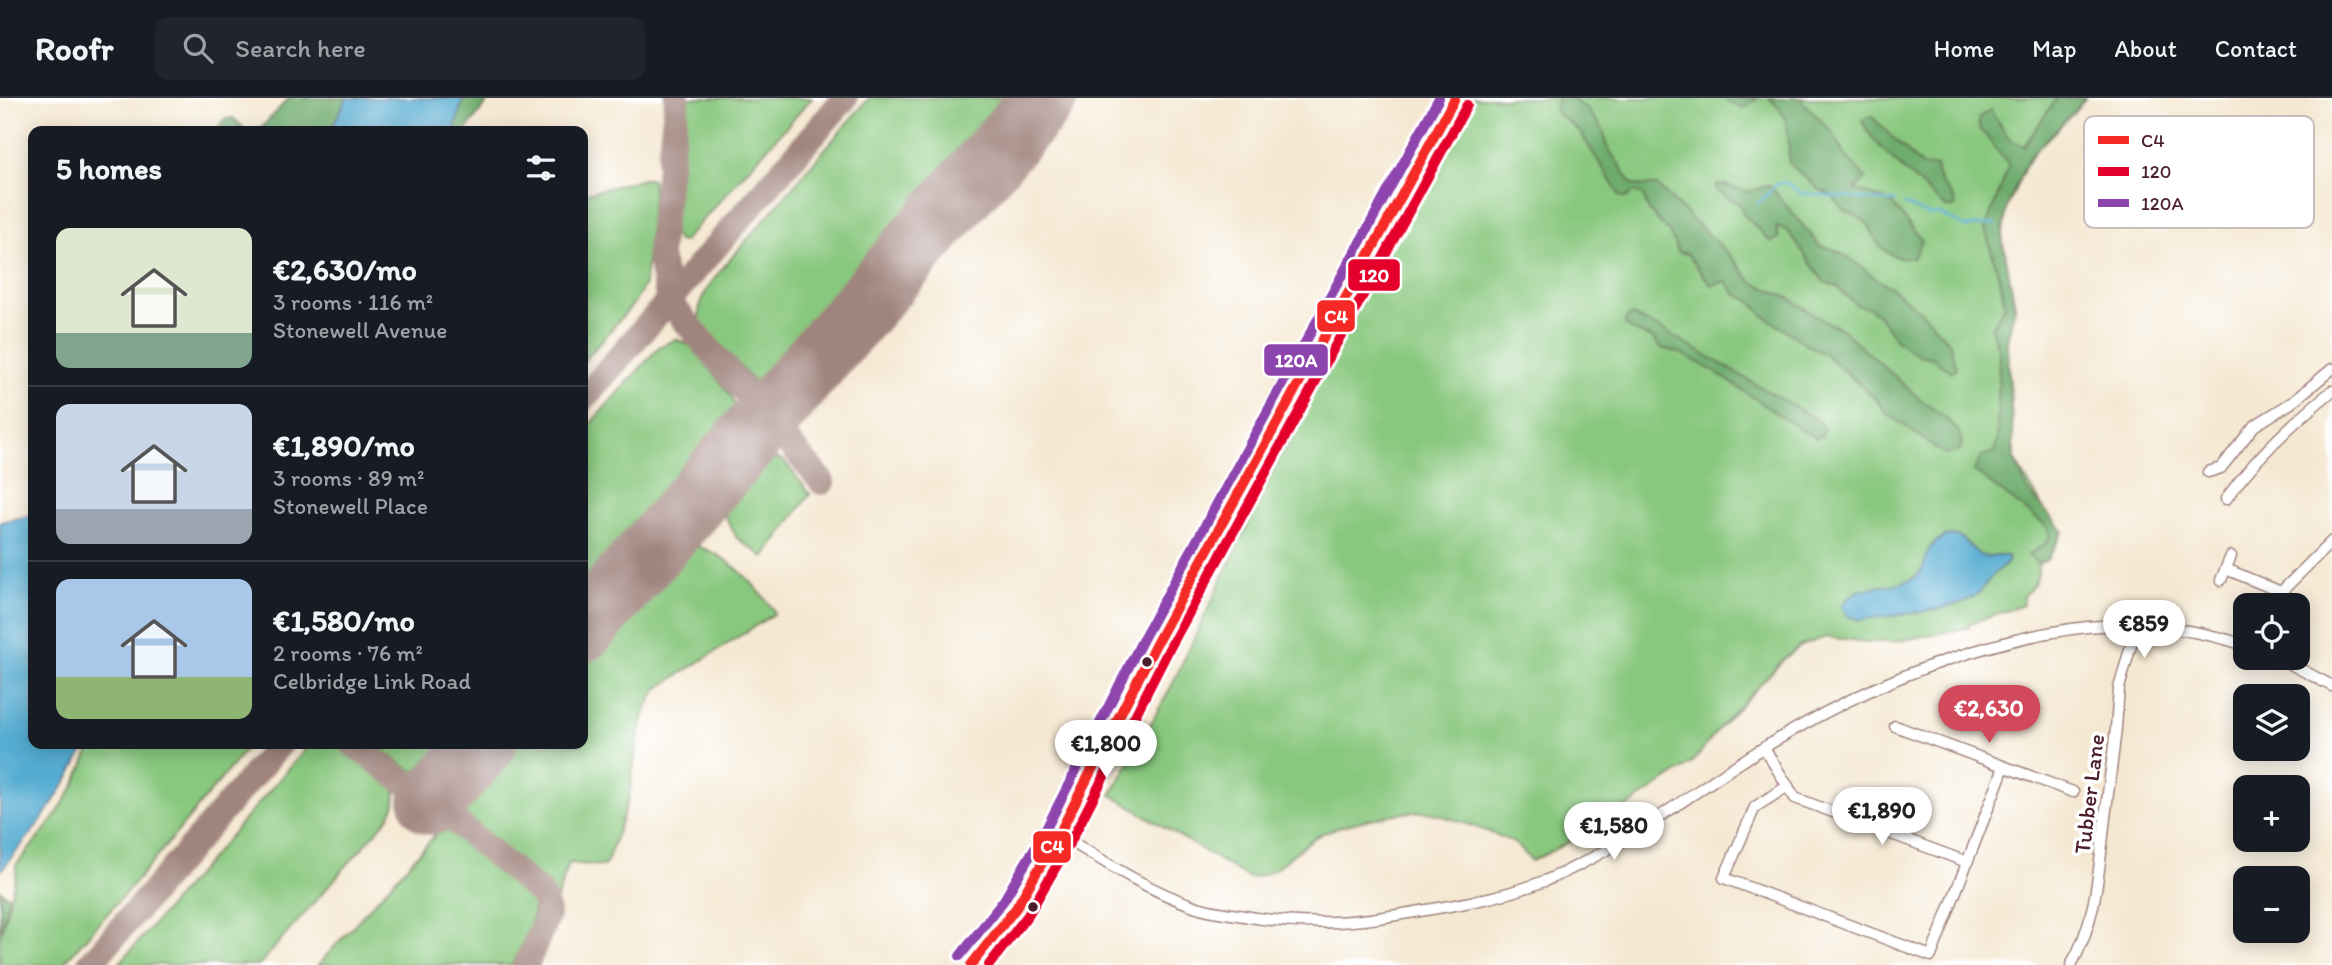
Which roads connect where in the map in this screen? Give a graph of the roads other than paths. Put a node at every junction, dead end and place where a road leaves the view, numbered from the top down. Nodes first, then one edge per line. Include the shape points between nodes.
1 (1455, 98) edge
2 (2332, 369) edge
3 (2332, 391) edge
4 (2208, 472) dead end
5 (2226, 499) dead end
6 (2332, 541) edge
7 (2231, 556) dead end
8 (2226, 569) junction
9 (2221, 580) dead end
10 (2137, 625) junction
11 (2233, 642) edge
12 (2302, 670) edge
13 (2332, 686) edge
14 (1895, 726) dead end
15 (1764, 748) junction
16 (2004, 767) junction
17 (1788, 786) junction
18 (2073, 792) dead end
19 (1059, 834) junction
20 (1967, 863) junction
21 (971, 965) edge
22 (2071, 965) edge

1 - 19 main road via 1156,644
2 - 4 street via 2254,426 2221,468
3 - 5 street via 2250,466
6 - 8 street via 2278,592
7 - 8 street
8 - 9 street
10 - 11 street via 2196,631
10 - 15 street via 2052,631 1950,658 1841,703
10 - 22 street, Tubber Lane via 2116,704 2098,879 2083,944
12 - 13 street
14 - 16 street
15 - 17 street
15 - 19 street via 1599,853 1548,879 1471,903 1341,923 1268,921 1199,908 1136,882
16 - 18 street
16 - 20 street
17 - 20 street via 1795,798
17 - 20 street via 1755,807 1724,878 1931,956
19 - 21 main road via 1022,898

